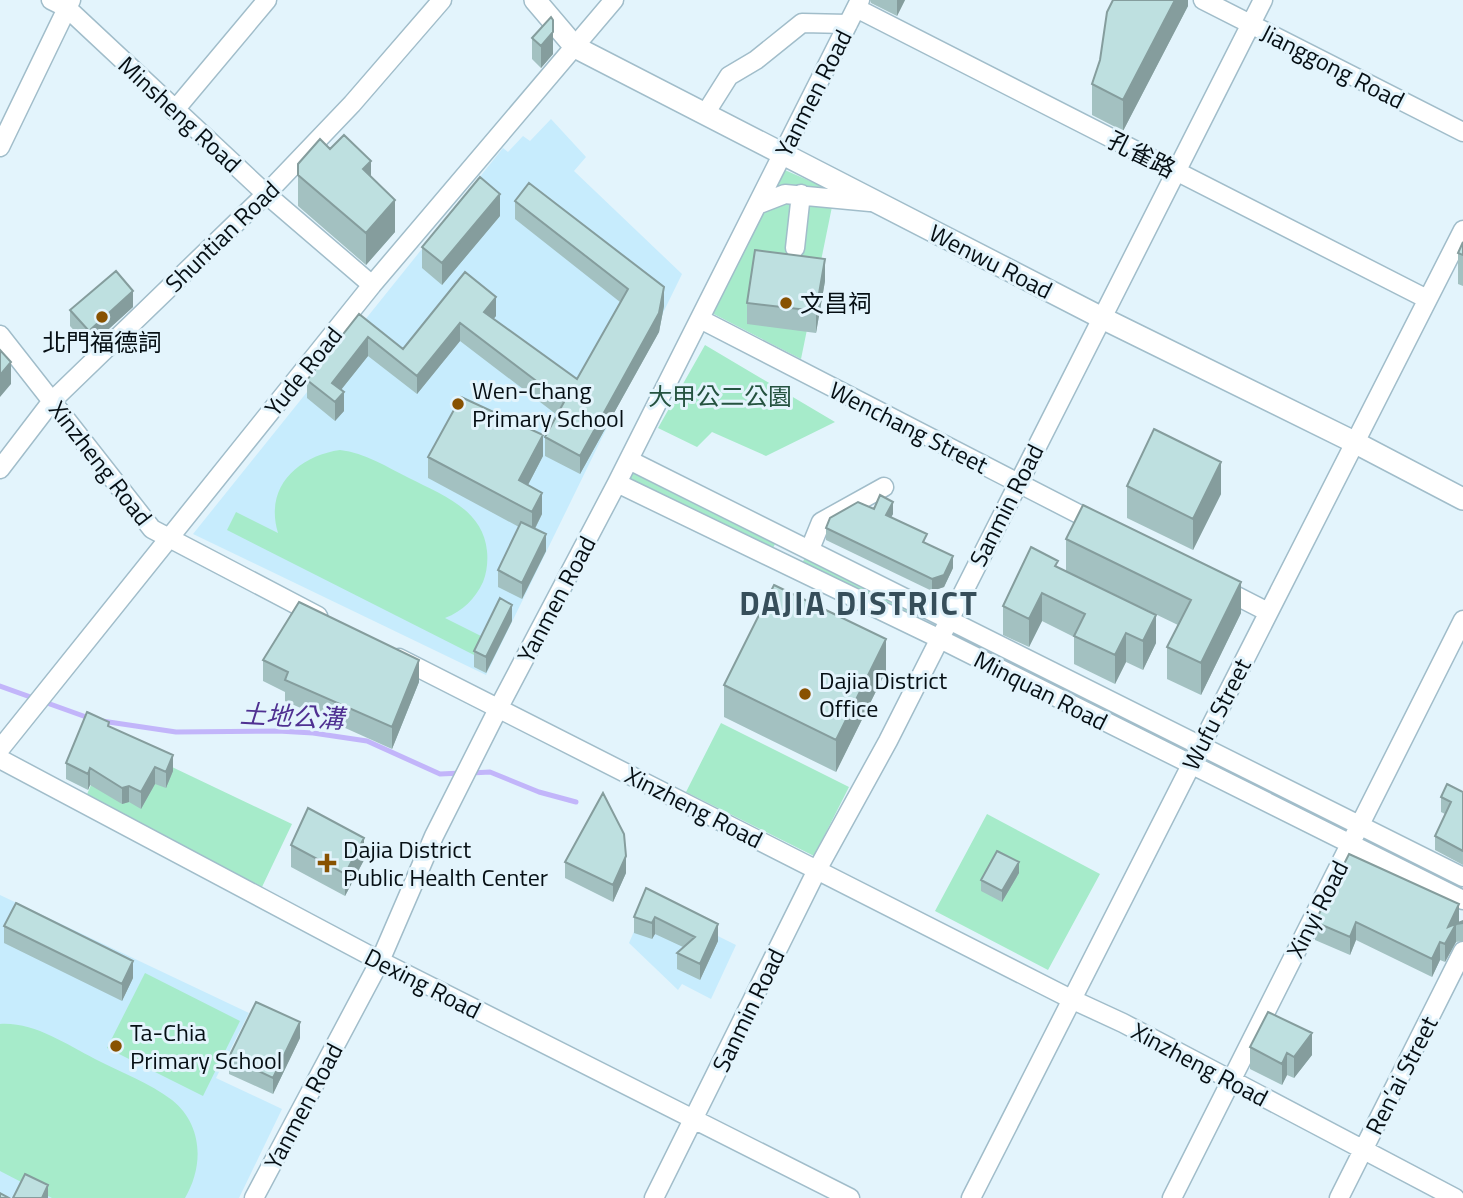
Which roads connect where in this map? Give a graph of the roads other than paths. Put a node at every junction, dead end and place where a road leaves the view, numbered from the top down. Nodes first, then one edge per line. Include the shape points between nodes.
1 (267, 0) edge
2 (442, 0) edge
3 (535, 0) edge
4 (614, 0) edge
5 (1203, 0) edge
6 (1263, 0) edge
7 (63, 3) edge
8 (855, 11) edge
9 (1251, 24) junction
10 (575, 47) junction
11 (174, 111) junction
12 (705, 114) junction
13 (1463, 132) edge
14 (0, 148) edge
15 (783, 154) junction
16 (1176, 171) junction
17 (266, 194) junction
18 (801, 194) junction
19 (876, 202) junction
20 (757, 205) junction
21 (1463, 230) edge
22 (795, 248) dead end
23 (372, 285) junction
24 (1427, 299) junction
25 (1102, 318) junction
26 (700, 319) junction
27 (0, 335) edge
28 (52, 401) junction
29 (1354, 442) junction
30 (629, 460) junction
31 (0, 469) edge
32 (617, 483) junction
33 (1017, 483) junction
34 (884, 487) dead end
35 (1463, 499) edge
36 (1113, 532) edge
37 (167, 539) junction
38 (799, 544) junction
39 (783, 563) junction
40 (1208, 582) edge
41 (1268, 612) junction
42 (949, 618) junction
43 (1463, 620) edge
44 (338, 627) edge
45 (938, 638) junction
46 (387, 652) edge
47 (498, 709) junction
48 (1200, 745) junction
49 (0, 748) edge
50 (0, 759) edge
51 (1191, 764) junction
52 (1360, 825) junction
53 (1350, 844) junction
54 (817, 870) junction
55 (1463, 877) edge
56 (1463, 900) edge
57 (1463, 951) edge
58 (380, 961) junction
59 (1071, 999) junction
60 (1230, 1081) junction
61 (693, 1119) junction
62 (1363, 1150) junction
63 (256, 1197) edge
64 (654, 1198) edge
65 (850, 1198) edge
66 (971, 1198) edge
67 (1172, 1198) edge
68 (1339, 1198) edge
69 (1455, 1198) edge

1 - 11 street
2 - 17 street, Shuntian Road
3 - 10 main road, Wenwu Road
4 - 10 street, Yude Road
5 - 9 street, Jianggong Road
6 - 9 street, Sanmin Road
7 - 11 street, Minsheng Road
7 - 14 street
8 - 12 street via 802,23 729,76
8 - 15 street, Yanmen Road
8 - 16 street, 孔雀路
9 - 13 street, Jianggong Road
9 - 16 street, Sanmin Road
10 - 12 main road, Wenwu Road
10 - 23 street, Yude Road
11 - 17 street, Minsheng Road
12 - 15 main road, Wenwu Road
15 - 19 main road, Wenwu Road
15 - 20 street, Yanmen Road
16 - 24 street, 孔雀路
16 - 25 street, Sanmin Road
17 - 23 street, Minsheng Road
17 - 28 street, Shuntian Road
18 - 19 street
18 - 20 street via 785,194
18 - 22 street
19 - 25 main road, Wenwu Road
20 - 26 street, Yanmen Road
21 - 24 street, Wufu Street
23 - 37 street, Yude Road
24 - 29 street, Wufu Street
25 - 29 main road, Wenwu Road
25 - 33 street, Sanmin Road
26 - 30 street, Yanmen Road
26 - 33 street, Wenchang Street
27 - 28 street, Xinzheng Road
28 - 31 street, Shuntian Road
28 - 37 street, Xinzheng Road via 152,529
29 - 35 main road, Wenwu Road
29 - 41 street, Wufu Street
30 - 32 street, Yanmen Road
30 - 38 street, Minquan Road
32 - 39 street, Minquan Road
32 - 47 street, Yanmen Road
33 - 36 street, Wenchang Street
33 - 42 street, Sanmin Road
34 - 38 street via 821,522
37 - 44 street, Xinzheng Road
37 - 49 street, Yude Road
38 - 39 street
38 - 42 street, Minquan Road
39 - 45 street, Minquan Road
40 - 41 street
41 - 48 street, Wufu Street
42 - 45 street, Sanmin Road
42 - 48 street, Minquan Road
43 - 52 street, Xinyi Road
45 - 51 street, Minquan Road
45 - 54 street, Sanmin Road
46 - 47 street, Xinzheng Road
47 - 54 street, Xinzheng Road
47 - 58 street, Yanmen Road via 434,836
48 - 51 street, Wufu Street
48 - 52 street, Minquan Road
50 - 58 street, Dexing Road
51 - 53 street, Minquan Road
51 - 59 street, Wufu Street
52 - 53 street, Xinyi Road
52 - 55 street, Minquan Road
53 - 56 street, Minquan Road
53 - 60 street, Xinyi Road
54 - 59 street, Xinzheng Road
54 - 61 street, Sanmin Road
57 - 62 street, Ren’ai Street
58 - 61 street, Dexing Road
58 - 63 street, Yanmen Road
59 - 60 street, Xinzheng Road
59 - 66 street, Wufu Street
60 - 62 street, Xinzheng Road
60 - 67 street, Xinyi Road
61 - 64 street, Sanmin Road
61 - 65 street, Dexing Road
62 - 68 street, Ren’ai Street
62 - 69 street, Xinzheng Road

